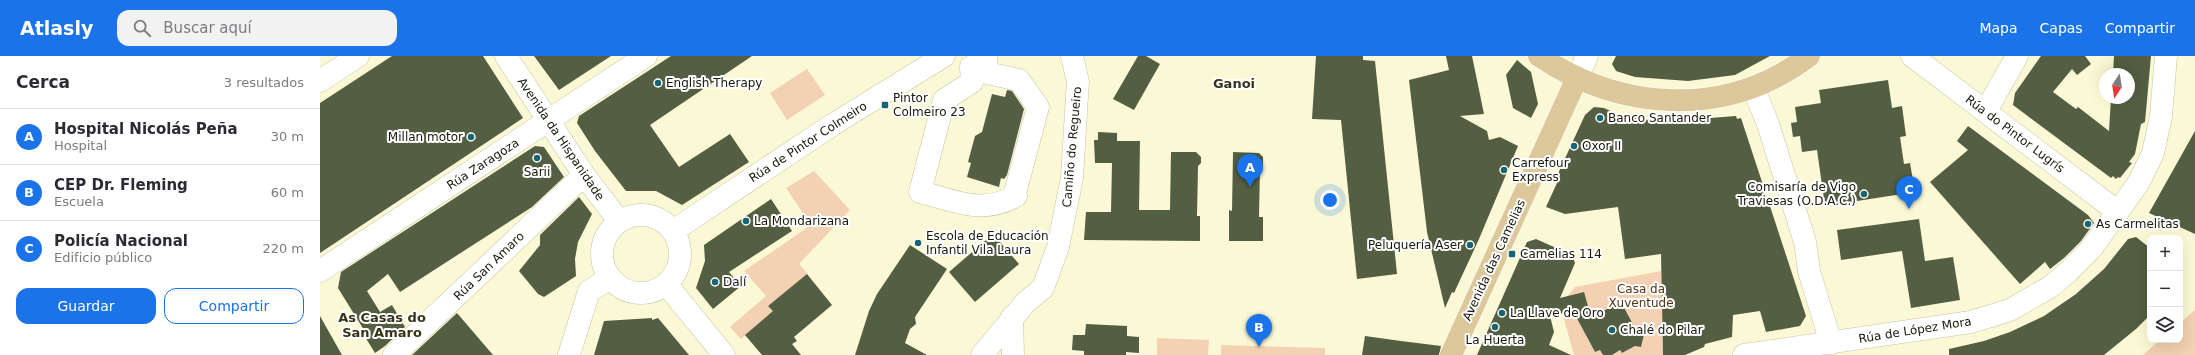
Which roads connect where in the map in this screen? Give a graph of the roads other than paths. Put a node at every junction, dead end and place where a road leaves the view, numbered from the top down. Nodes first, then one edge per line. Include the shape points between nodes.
1 (358, 56) edge
2 (506, 56) edge
3 (646, 56) edge
4 (944, 56) edge
5 (1072, 56) edge
6 (1539, 56) edge
7 (1808, 56) edge
8 (1912, 56) edge
9 (2017, 56) edge
10 (2166, 56) edge
11 (1583, 66) edge
12 (320, 81) edge
13 (1753, 87) junction
14 (1986, 111) junction
15 (548, 122) junction
16 (584, 176) junction
17 (1001, 204) joint
18 (2118, 212) junction
19 (619, 221) junction
20 (673, 231) junction
21 (320, 271) edge
22 (609, 278) junction
23 (666, 284) junction
24 (1012, 317) junction
25 (1831, 343) junction
26 (394, 355) edge
27 (569, 355) edge
28 (724, 355) edge
29 (982, 355) edge
30 (1013, 355) edge
31 (1451, 355) edge
32 (1744, 355) edge

1 - 12 street
2 - 15 street, Avenida da Hispanidade
3 - 15 street, Rúa Zaragoza
4 - 20 street, Rúa de Pintor Colmeiro via 832,125
5 - 24 street, Camiño do Regueiro via 1078,82 1072,178 1066,214 1055,259 1043,288
6 - 11 main road
7 - 13 main road via 1777,76
8 - 14 street, Rúa do Pintor Lugrís
9 - 14 street
10 - 18 street, Rúa de López Mora via 2161,116 2153,153 2139,182
11 - 13 main road via 1614,91 1667,100 1721,97
11 - 31 main road, Avenida das Camelias
13 - 25 street via 1768,124 1805,242 1809,271
14 - 18 street, Rúa do Pintor Lugrís
15 - 16 street, Avenida da Hispanidade
15 - 21 street, Rúa Zaragoza
16 - 19 street, Avenida da Hispanidade
16 - 26 street, Rúa San Amaro
17 - 17 street via 980,207 920,192 944,100 972,82 971,67 986,58 987,73 1020,80 1038,107 1016,196
18 - 25 street, Rúa de López Mora via 2091,248 2068,272 2050,287 2010,310 1971,322
19 - 20 street via 642,214 664,222
19 - 22 street via 609,230 602,248 603,267
20 - 23 street via 680,253 679,265 674,276
22 - 23 street via 617,286 636,293 657,290
22 - 27 street via 589,292
23 - 28 street
24 - 29 street, Camiño do Regueiro
24 - 30 street
25 - 32 street, Rúa de López Mora

